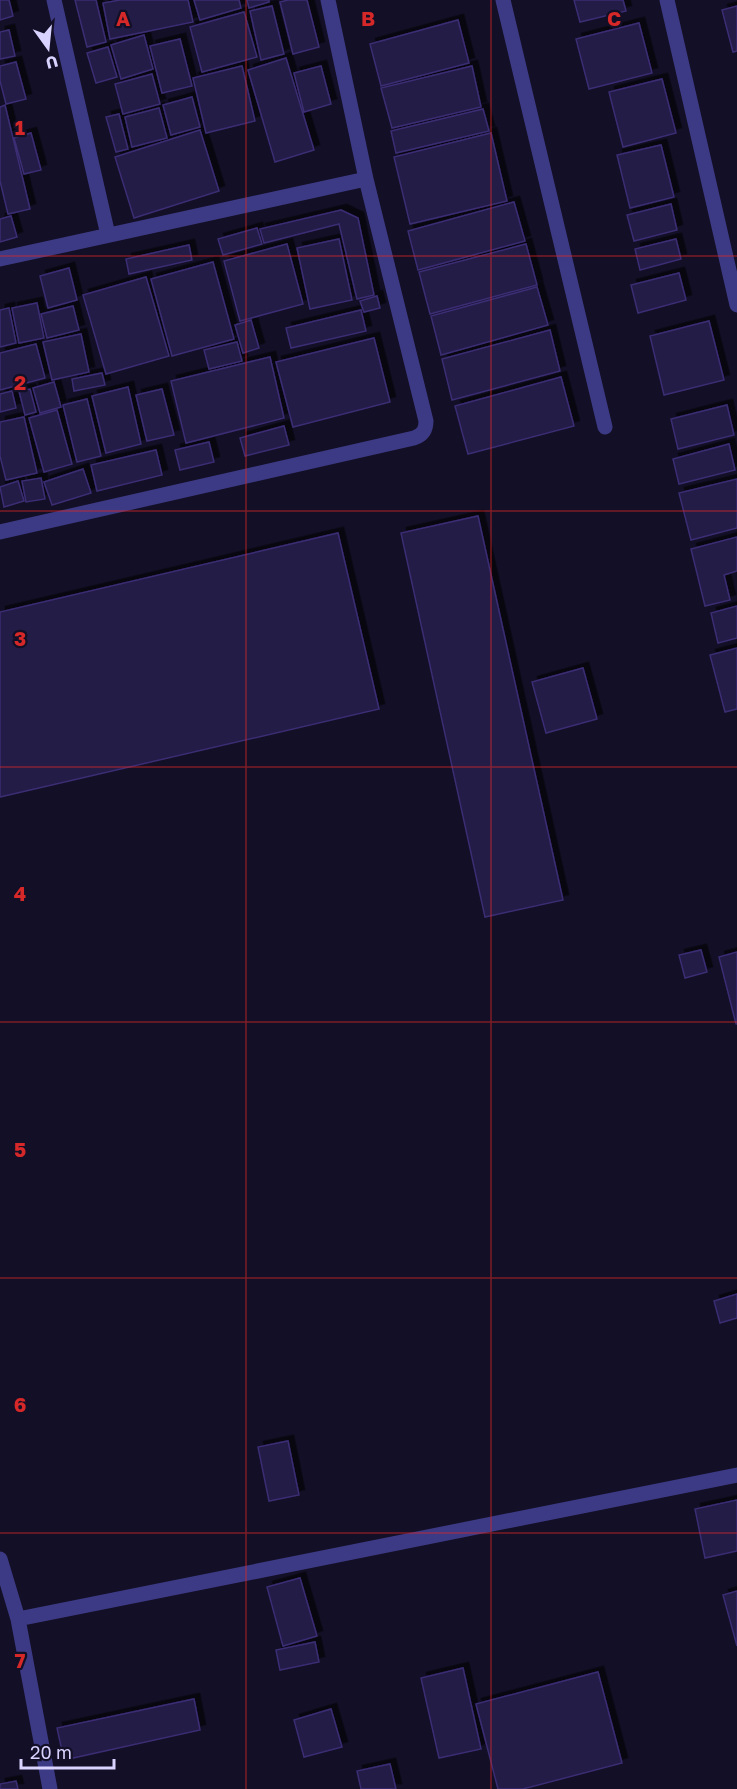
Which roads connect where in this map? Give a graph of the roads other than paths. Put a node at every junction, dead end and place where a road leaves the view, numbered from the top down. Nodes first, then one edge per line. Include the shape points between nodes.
1 (54, 0) edge
2 (328, 0) edge
3 (502, 0) edge
4 (667, 0) edge
5 (366, 179) junction
6 (108, 235) junction
7 (0, 259) edge
8 (737, 305) edge
9 (605, 427) dead end
10 (0, 532) edge
11 (737, 1475) edge
12 (0, 1560) edge
13 (18, 1618) junction
14 (50, 1789) edge

1 - 6 street
2 - 5 street
3 - 9 street
4 - 8 street
5 - 6 street
5 - 10 street via 426,421 420,436
6 - 7 street
11 - 13 street
12 - 13 street
13 - 14 street

